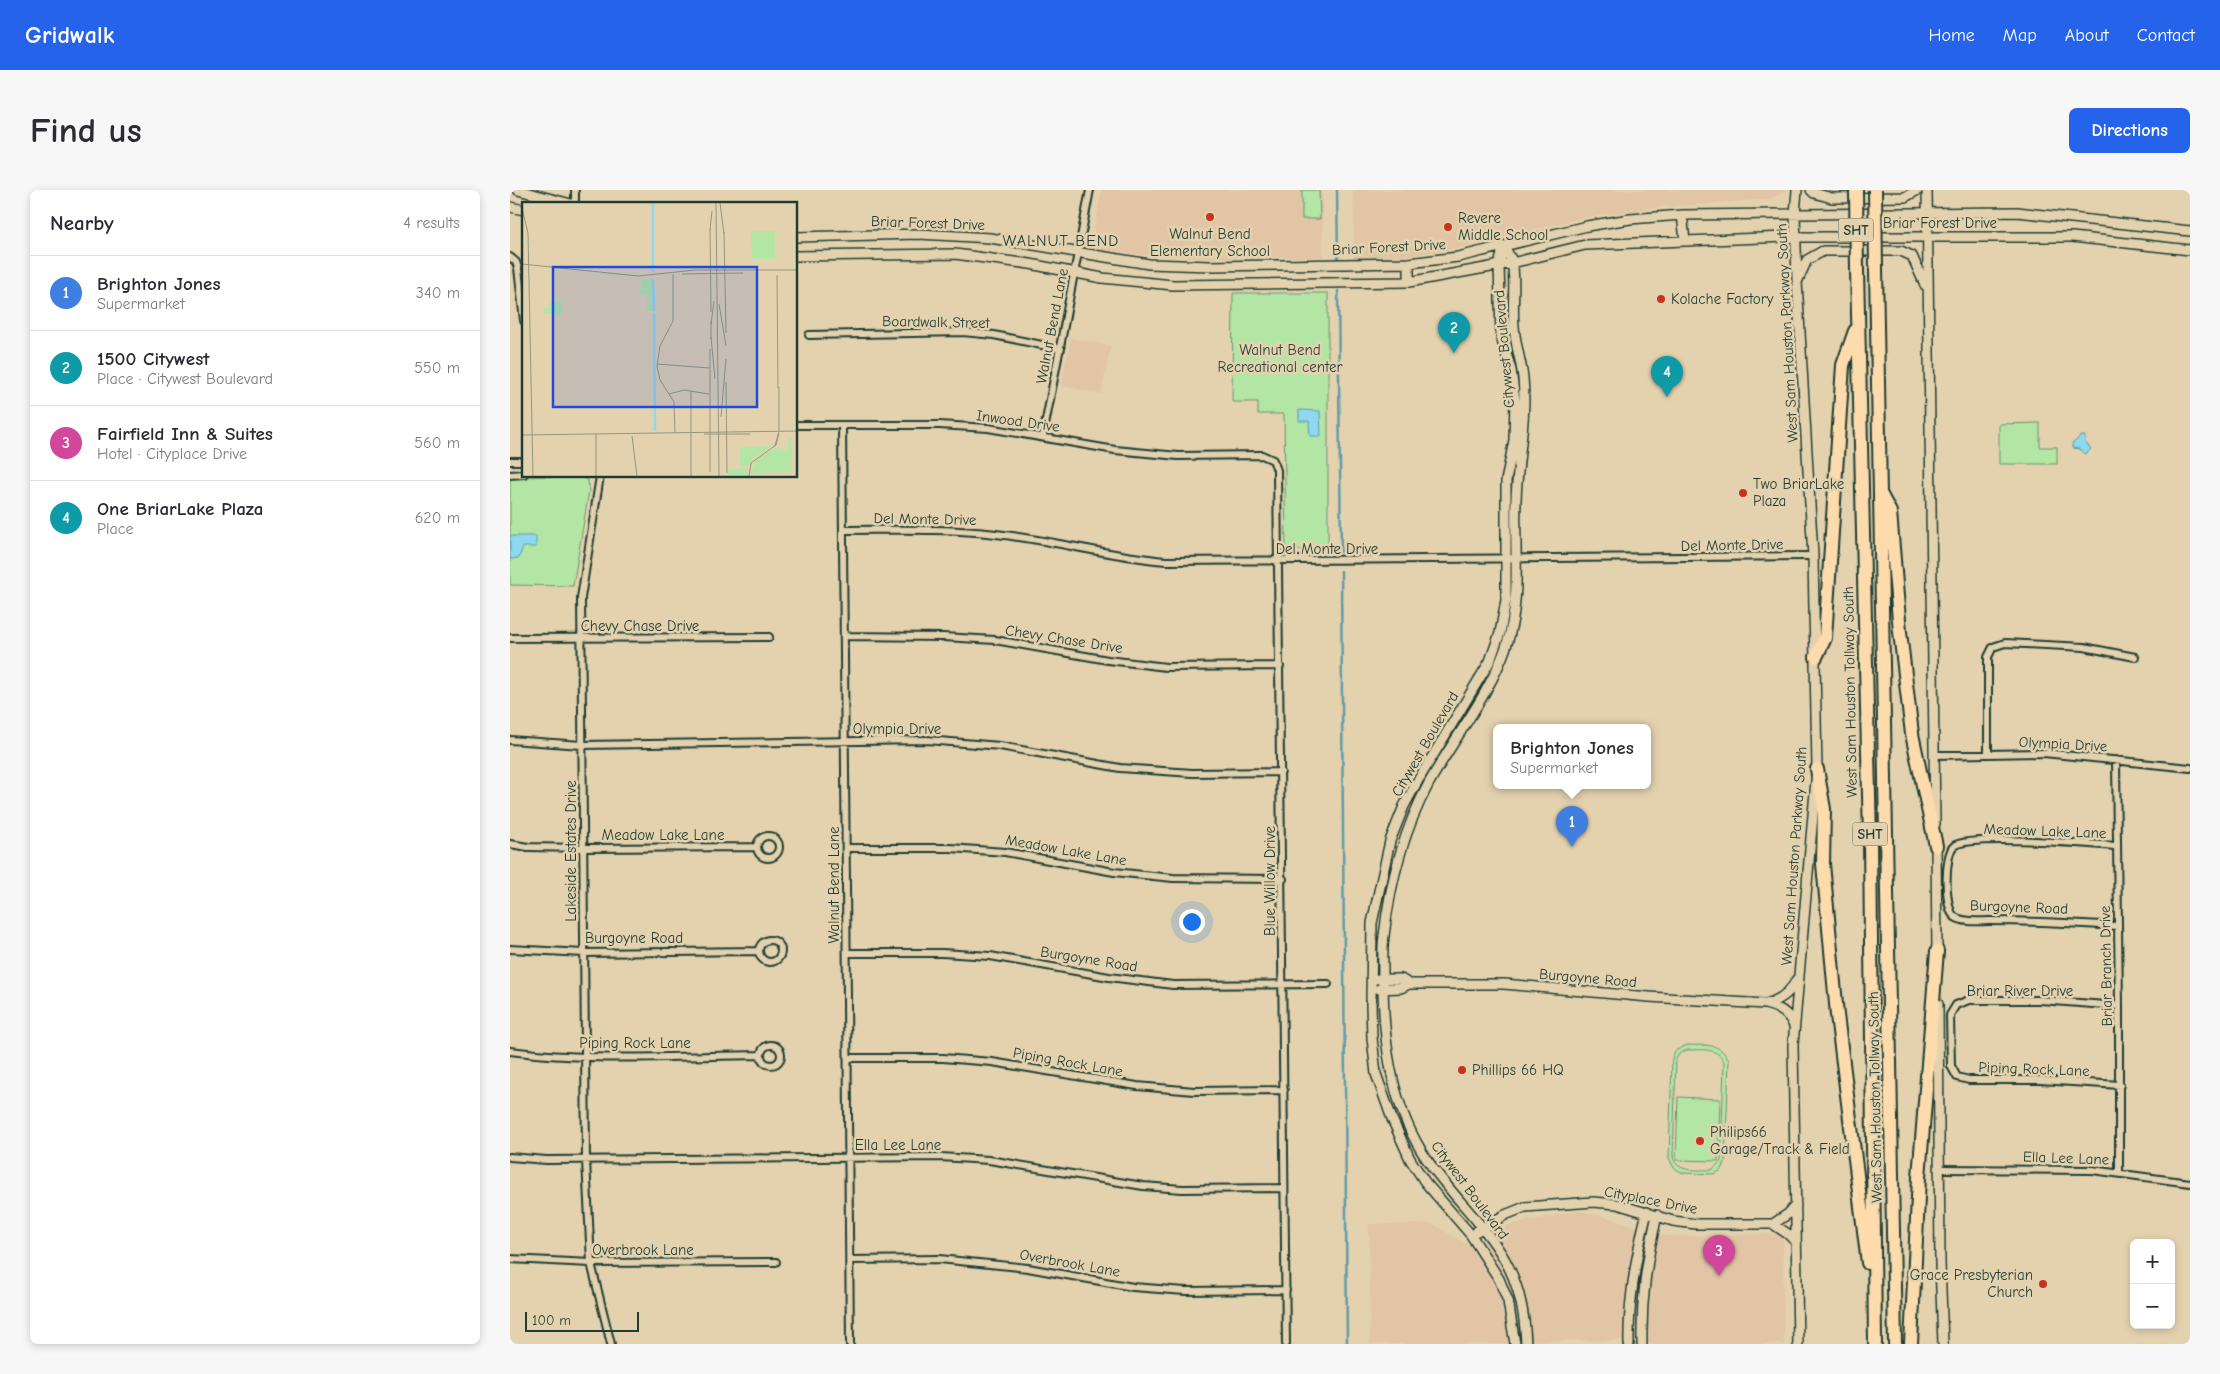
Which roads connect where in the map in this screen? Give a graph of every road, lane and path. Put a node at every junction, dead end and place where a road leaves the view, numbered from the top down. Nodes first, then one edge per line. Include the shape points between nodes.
1 (518, 190) edge
2 (1090, 190) edge
3 (1797, 190) edge
4 (1811, 190) edge
5 (1856, 190) edge
6 (1875, 190) edge
7 (1918, 190) edge
8 (1927, 190) edge
9 (563, 202) edge
10 (1927, 213) junction
11 (1795, 214) junction
12 (1682, 215) junction
13 (2190, 231) edge
14 (798, 237) edge
15 (1796, 237) junction
16 (1927, 238) junction
17 (1685, 240) junction
18 (1504, 246) junction
19 (2190, 250) edge
20 (1078, 253) junction
21 (798, 256) edge
22 (510, 257) edge
23 (1409, 263) junction
24 (1512, 263) junction
25 (1298, 265) junction
26 (1499, 265) junction
27 (1075, 273) junction
28 (1797, 281) junction
29 (1409, 282) junction
30 (1299, 283) junction
31 (1927, 290) junction
32 (522, 303) edge
33 (1858, 324) junction
34 (809, 335) dead end
35 (1061, 349) junction
36 (798, 425) dead end
37 (842, 426) junction
38 (1043, 436) junction
39 (1234, 456) joint
40 (600, 478) edge
41 (1880, 493) junction
42 (844, 530) junction
43 (1813, 556) junction
44 (1505, 560) junction
45 (1516, 560) junction
46 (1278, 562) junction
47 (844, 636) junction
48 (770, 637) dead end
49 (510, 638) edge
50 (581, 639) junction
51 (2135, 656) dead end
52 (1816, 657) junction
53 (1280, 666) junction
54 (510, 740) edge
55 (846, 742) junction
56 (582, 745) junction
57 (1988, 754) junction
58 (1934, 755) junction
59 (2116, 760) junction
60 (2190, 768) edge
61 (1817, 769) junction
62 (1281, 772) junction
63 (510, 844) edge
64 (1936, 846) junction
65 (2116, 846) junction
66 (756, 847) dead end
67 (583, 848) junction
68 (846, 848) junction
69 (1283, 878) junction
70 (1948, 884) joint
71 (2117, 926) junction
72 (510, 949) edge
73 (759, 951) dead end
74 (1937, 951) junction
75 (584, 953) junction
76 (847, 954) junction
77 (1799, 968) junction
78 (1283, 984) junction
79 (1328, 984) dead end
80 (1371, 984) junction
81 (1383, 984) junction
82 (1765, 1004) junction
83 (2119, 1006) junction
84 (1795, 1027) junction
85 (1951, 1039) joint
86 (510, 1052) edge
87 (760, 1055) dead end
88 (586, 1056) junction
89 (848, 1058) junction
90 (2120, 1085) junction
91 (1284, 1090) junction
92 (510, 1157) edge
93 (849, 1158) junction
94 (586, 1160) junction
95 (1940, 1169) junction
96 (2119, 1172) junction
97 (2190, 1183) edge
98 (1284, 1188) junction
99 (1796, 1205) junction
100 (1647, 1212) junction
101 (1657, 1215) junction
102 (1773, 1224) junction
103 (1482, 1227) junction
104 (1471, 1235) junction
105 (1796, 1242) junction
106 (510, 1259) edge
107 (850, 1260) junction
108 (776, 1262) dead end
109 (592, 1263) junction
110 (1286, 1290) junction
111 (1875, 1320) junction
112 (1629, 1339) edge
113 (1642, 1339) edge
114 (611, 1344) edge
115 (850, 1344) edge
116 (1286, 1344) edge
117 (1515, 1344) edge
118 (1526, 1344) edge
119 (1798, 1344) edge
120 (1876, 1344) edge
121 (1895, 1344) edge
122 (1911, 1344) edge
123 (1943, 1344) edge

1 - 9 main road
2 - 20 street, Walnut Bend Lane
3 - 11 main road, West Sam Houston Parkway South
4 - 7 main road via 1832,198 1905,197
5 - 33 highway, West Sam Houston Tollway South / SHT, bridge
6 - 41 highway, West Sam Houston Tollway South / SHT, bridge
8 - 10 main road
10 - 11 main road, Briar Forest Drive
10 - 13 main road, Briar Forest Drive via 2017,212
10 - 16 main road
11 - 12 main road, Briar Forest Drive
11 - 15 main road, West Sam Houston Parkway South
12 - 17 main road
12 - 18 main road, Briar Forest Drive via 1595,224
14 - 20 main road, Briar Forest Drive via 918,234 990,238
15 - 16 main road, Briar Forest Drive
15 - 17 main road, Briar Forest Drive
15 - 28 main road, West Sam Houston Parkway South
16 - 19 main road, Briar Forest Drive via 2072,237
16 - 31 main road
17 - 24 main road, Briar Forest Drive via 1585,245
18 - 23 main road, Briar Forest Drive via 1458,257
18 - 24 main road, Citywest Boulevard
18 - 26 main road, Citywest Boulevard
20 - 25 main road, Briar Forest Drive via 1149,264
20 - 27 street, Walnut Bend Lane
21 - 27 main road, Briar Forest Drive via 955,254
22 - 32 street via 518,268
23 - 25 main road, Briar Forest Drive
23 - 29 main road
24 - 26 main road, Briar Forest Drive
24 - 45 main road, Citywest Boulevard via 1514,330 1524,400 1516,502
25 - 30 main road
26 - 29 main road, Briar Forest Drive
26 - 44 main road, Citywest Boulevard via 1501,337 1511,370 1515,401 1514,440 1506,480
27 - 30 main road, Briar Forest Drive via 1172,285
27 - 35 street, Walnut Bend Lane
28 - 31 main road via 1807,260 1823,251 1901,251 1912,256
28 - 43 main road, West Sam Houston Parkway South
29 - 30 main road, Briar Forest Drive
31 - 58 main road
33 - 52 highway via 1843,365 1825,638
33 - 111 highway, West Sam Houston Tollway South / SHT via 1870,839
34 - 35 street, Boardwalk Street via 963,332
35 - 38 street, Walnut Bend Lane
36 - 37 street, Inwood Drive
37 - 38 street, Inwood Drive via 939,424
37 - 42 street, Walnut Bend Lane
38 - 39 street, Inwood Drive via 1115,450 1178,456
39 - 46 street, Blue Willow Drive via 1262,455 1273,460 1277,470
40 - 50 street, Lakeside Estates Drive via 583,583
41 - 64 highway via 1890,512 1912,734
41 - 121 highway, West Sam Houston Tollway South / SHT
42 - 46 street, Del Monte Drive via 943,530 997,534 1130,558
42 - 47 street, Walnut Bend Lane
43 - 45 street, Del Monte Drive
43 - 52 main road, West Sam Houston Parkway South
44 - 45 street, Del Monte Drive
44 - 46 street, Del Monte Drive
44 - 80 main road, Citywest Boulevard via 1506,600 1490,662 1417,782 1390,841 1372,923
45 - 81 main road, Citywest Boulevard via 1516,596 1506,648 1487,687 1428,786 1400,849 1388,898
46 - 53 street, Blue Willow Drive
47 - 53 street, Chevy Chase Drive via 995,640 1166,667
47 - 55 street, Walnut Bend Lane
48 - 50 street, Chevy Chase Drive
49 - 50 street, Chevy Chase Drive
50 - 56 street, Lakeside Estates Drive
51 - 57 street via 2084,647 2005,643 1993,647 1988,657
52 - 61 main road, West Sam Houston Parkway South
53 - 62 street, Blue Willow Drive
54 - 56 street, Olympia Drive
55 - 56 street, Olympia Drive
55 - 62 street, Olympia Drive via 927,740 1000,746 1120,768
55 - 68 street, Walnut Bend Lane
56 - 67 street, Lakeside Estates Drive
57 - 58 street, Olympia Drive
57 - 59 street, Olympia Drive via 2044,753
58 - 64 main road
59 - 60 street, Olympia Drive
59 - 65 street, Briar Branch Drive
61 - 77 main road, West Sam Houston Parkway South
61 - 111 highway via 1824,809 1823,864 1837,1015
62 - 69 street, Blue Willow Drive
63 - 67 street, Meadow Lake Lane
64 - 74 main road
65 - 70 street, Meadow Lake Lane via 1966,841 1954,846 1947,856
65 - 71 street, Briar Branch Drive
66 - 67 street, Meadow Lake Lane
67 - 75 street, Lakeside Estates Drive
68 - 69 street, Meadow Lake Lane via 950,848 1004,852 1114,872 1173,878
68 - 76 street, Walnut Bend Lane
69 - 78 street, Blue Willow Drive
70 - 71 street, Burgoyne Road via 1948,907 1954,917 1966,921 2038,920
71 - 83 street, Briar Branch Drive
72 - 75 street, Burgoyne Road
73 - 75 street, Burgoyne Road
74 - 95 main road
74 - 122 highway
75 - 88 street, Lakeside Estates Drive
76 - 78 street, Burgoyne Road via 990,956 1173,985
76 - 89 street, Walnut Bend Lane
77 - 82 main road, Burgoyne Road via 1794,986 1787,994
77 - 84 main road, West Sam Houston Parkway South
78 - 79 street, Burgoyne Road
78 - 91 street, Blue Willow Drive
80 - 81 main road, Burgoyne Road
80 - 104 main road, Citywest Boulevard via 1376,1074 1392,1119 1410,1159 1425,1182
81 - 82 main road, Burgoyne Road via 1401,979 1409,984 1504,984
81 - 103 main road, Citywest Boulevard via 1390,1069 1400,1107 1422,1151
82 - 84 main road, Burgoyne Road via 1786,1013
83 - 85 street, Briar River Drive via 2040,1000 1969,1000 1956,1004 1950,1015
83 - 90 street, Briar Branch Drive
84 - 99 main road, West Sam Houston Parkway South
85 - 90 street, Piping Rock Lane via 1951,1066 1957,1077
86 - 88 street, Piping Rock Lane
87 - 88 street, Piping Rock Lane
88 - 94 street, Lakeside Estates Drive
89 - 91 street, Piping Rock Lane via 943,1058 992,1062 1137,1086 1194,1091
89 - 93 street, Walnut Bend Lane
90 - 96 street, Briar Branch Drive
91 - 98 street, Blue Willow Drive
92 - 94 street, Ella Lee Lane
93 - 94 street, Ella Lee Lane
93 - 98 street, Ella Lee Lane via 989,1160 1143,1186 1182,1189
93 - 107 street, Walnut Bend Lane
94 - 109 street, Lakeside Estates Drive
95 - 96 street, Ella Lee Lane via 2034,1168
95 - 123 main road
96 - 97 street, Ella Lee Lane
98 - 110 street, Blue Willow Drive
99 - 102 main road
99 - 105 main road, West Sam Houston Parkway South
100 - 101 main road, Cityplace Drive
100 - 103 main road, Cityplace Drive via 1617,1204 1592,1202 1525,1207
100 - 112 main road via 1635,1262
101 - 102 main road, Cityplace Drive via 1696,1224
101 - 113 main road via 1646,1263
102 - 105 main road
103 - 104 main road, Cityplace Drive
103 - 118 main road, Citywest Boulevard via 1505,1260 1520,1298
104 - 117 main road, Citywest Boulevard via 1499,1279 1508,1301
105 - 119 main road, West Sam Houston Parkway South
106 - 109 street, Overbrook Lane
107 - 110 street, Overbrook Lane via 939,1258 986,1262 1133,1287 1185,1291
107 - 115 street, Walnut Bend Lane
108 - 109 street, Overbrook Lane
109 - 114 street, Lakeside Estates Drive
110 - 116 street, Blue Willow Drive
111 - 120 highway, West Sam Houston Tollway South / SHT
112 - 113 main road

